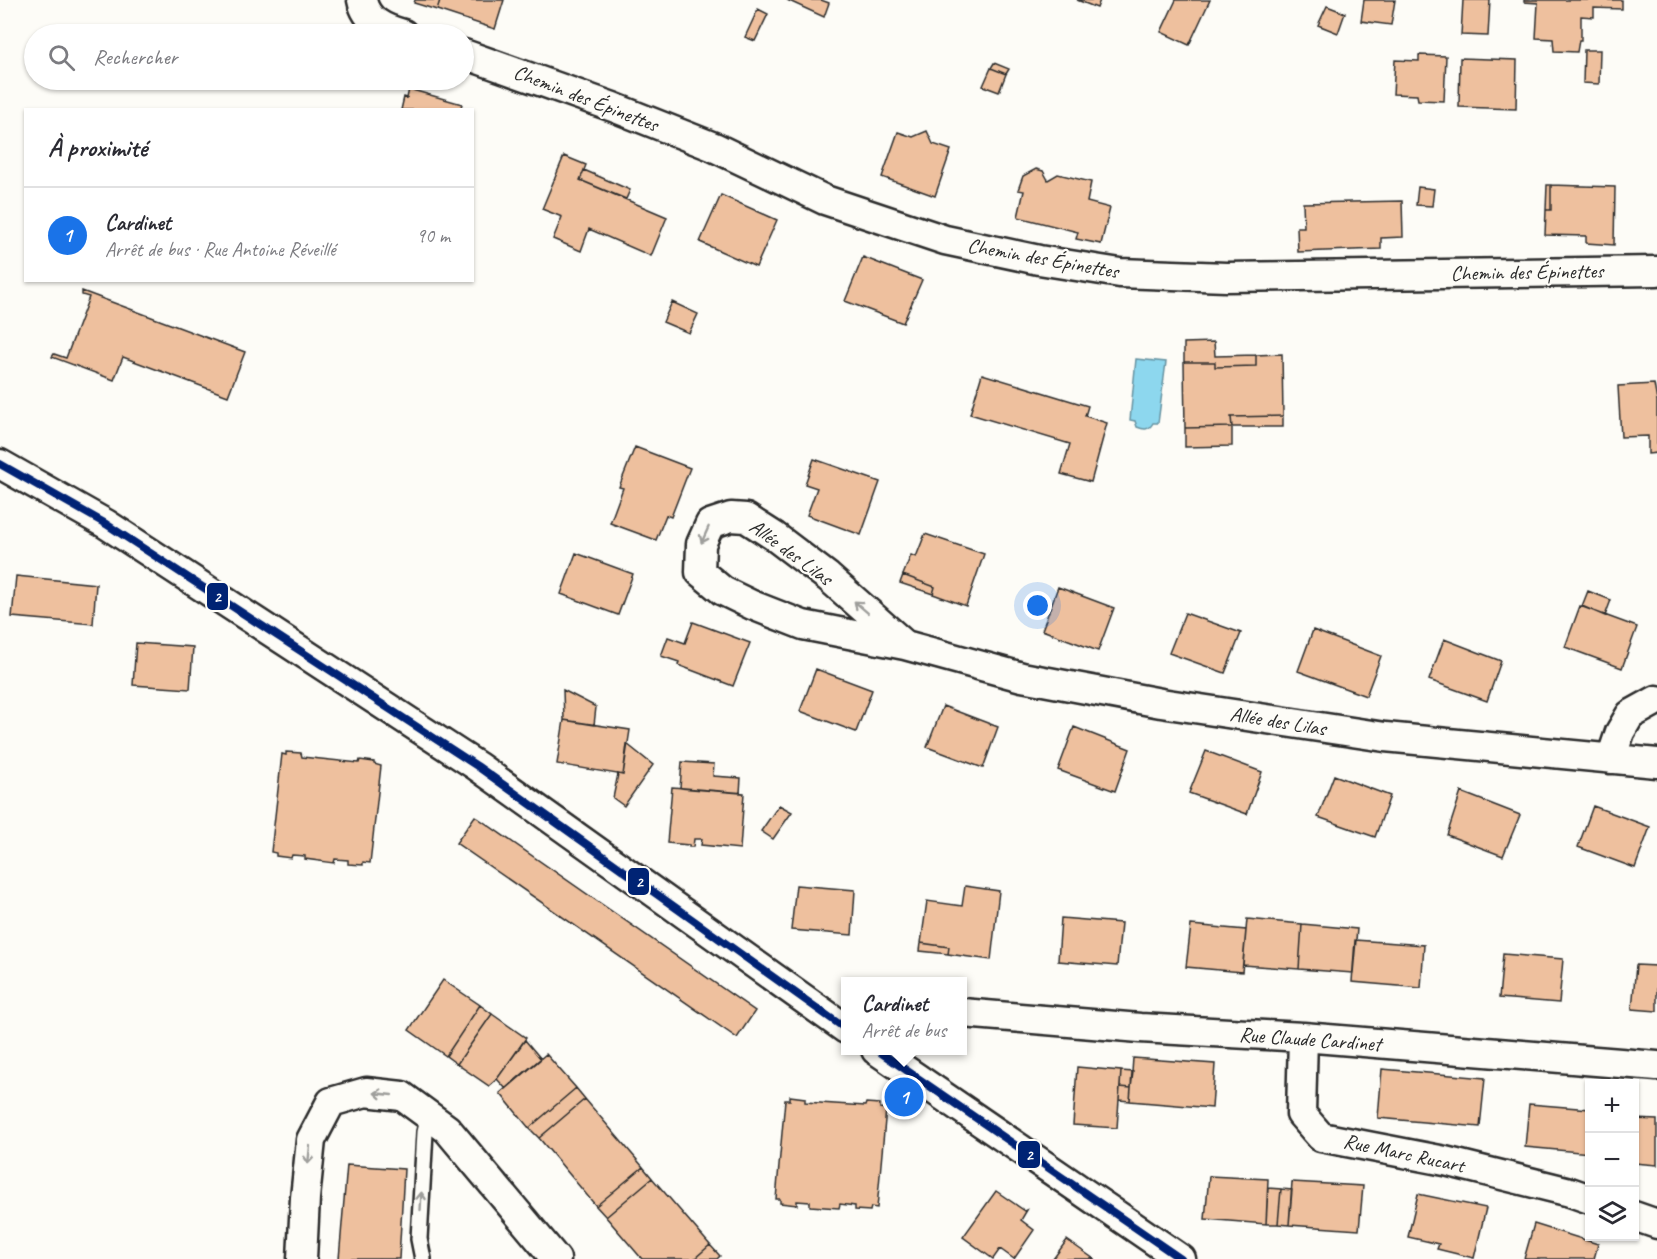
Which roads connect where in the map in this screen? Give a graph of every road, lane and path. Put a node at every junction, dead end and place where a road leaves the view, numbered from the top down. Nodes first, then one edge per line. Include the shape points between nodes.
1 (362, 0) edge
2 (377, 24) edge
3 (474, 58) edge
4 (1657, 271) edge
5 (0, 465) edge
6 (905, 645) junction
7 (1657, 700) edge
8 (1611, 759) junction
9 (1657, 763) edge
10 (967, 1013) edge
11 (841, 1025) edge
12 (1303, 1037) junction
13 (883, 1055) edge
14 (1657, 1066) edge
15 (429, 1116) junction
16 (1585, 1197) edge
17 (1639, 1217) edge
18 (1657, 1224) edge
19 (302, 1259) edge
20 (423, 1259) edge
21 (556, 1259) edge
22 (1181, 1259) edge

1 - 2 street
3 - 4 street, Chemin des Épinettes via 714,147 825,200 945,240 1039,261 1120,273 1226,277
5 - 11 street via 106,524 477,766
6 -> 6 street, Allée des Lilas via 828,577 746,518 731,517 710,524 701,544 700,572 723,591 803,625
6 - 8 street, Allée des Lilas via 1022,677 1161,703 1385,737
7 - 8 street via 1630,715
8 - 9 street, Allée des Lilas
10 - 12 street, Rue Claude Cardinet
12 - 14 street, Rue Claude Cardinet
12 - 16 street, Rue Marc Rucart via 1300,1114 1321,1137 1445,1161
13 - 22 street
15 -> 19 street via 402,1096 366,1092 331,1102 311,1140
20 -> 15 lane via 419,1239
15 - 21 street via 447,1129
17 - 18 street

